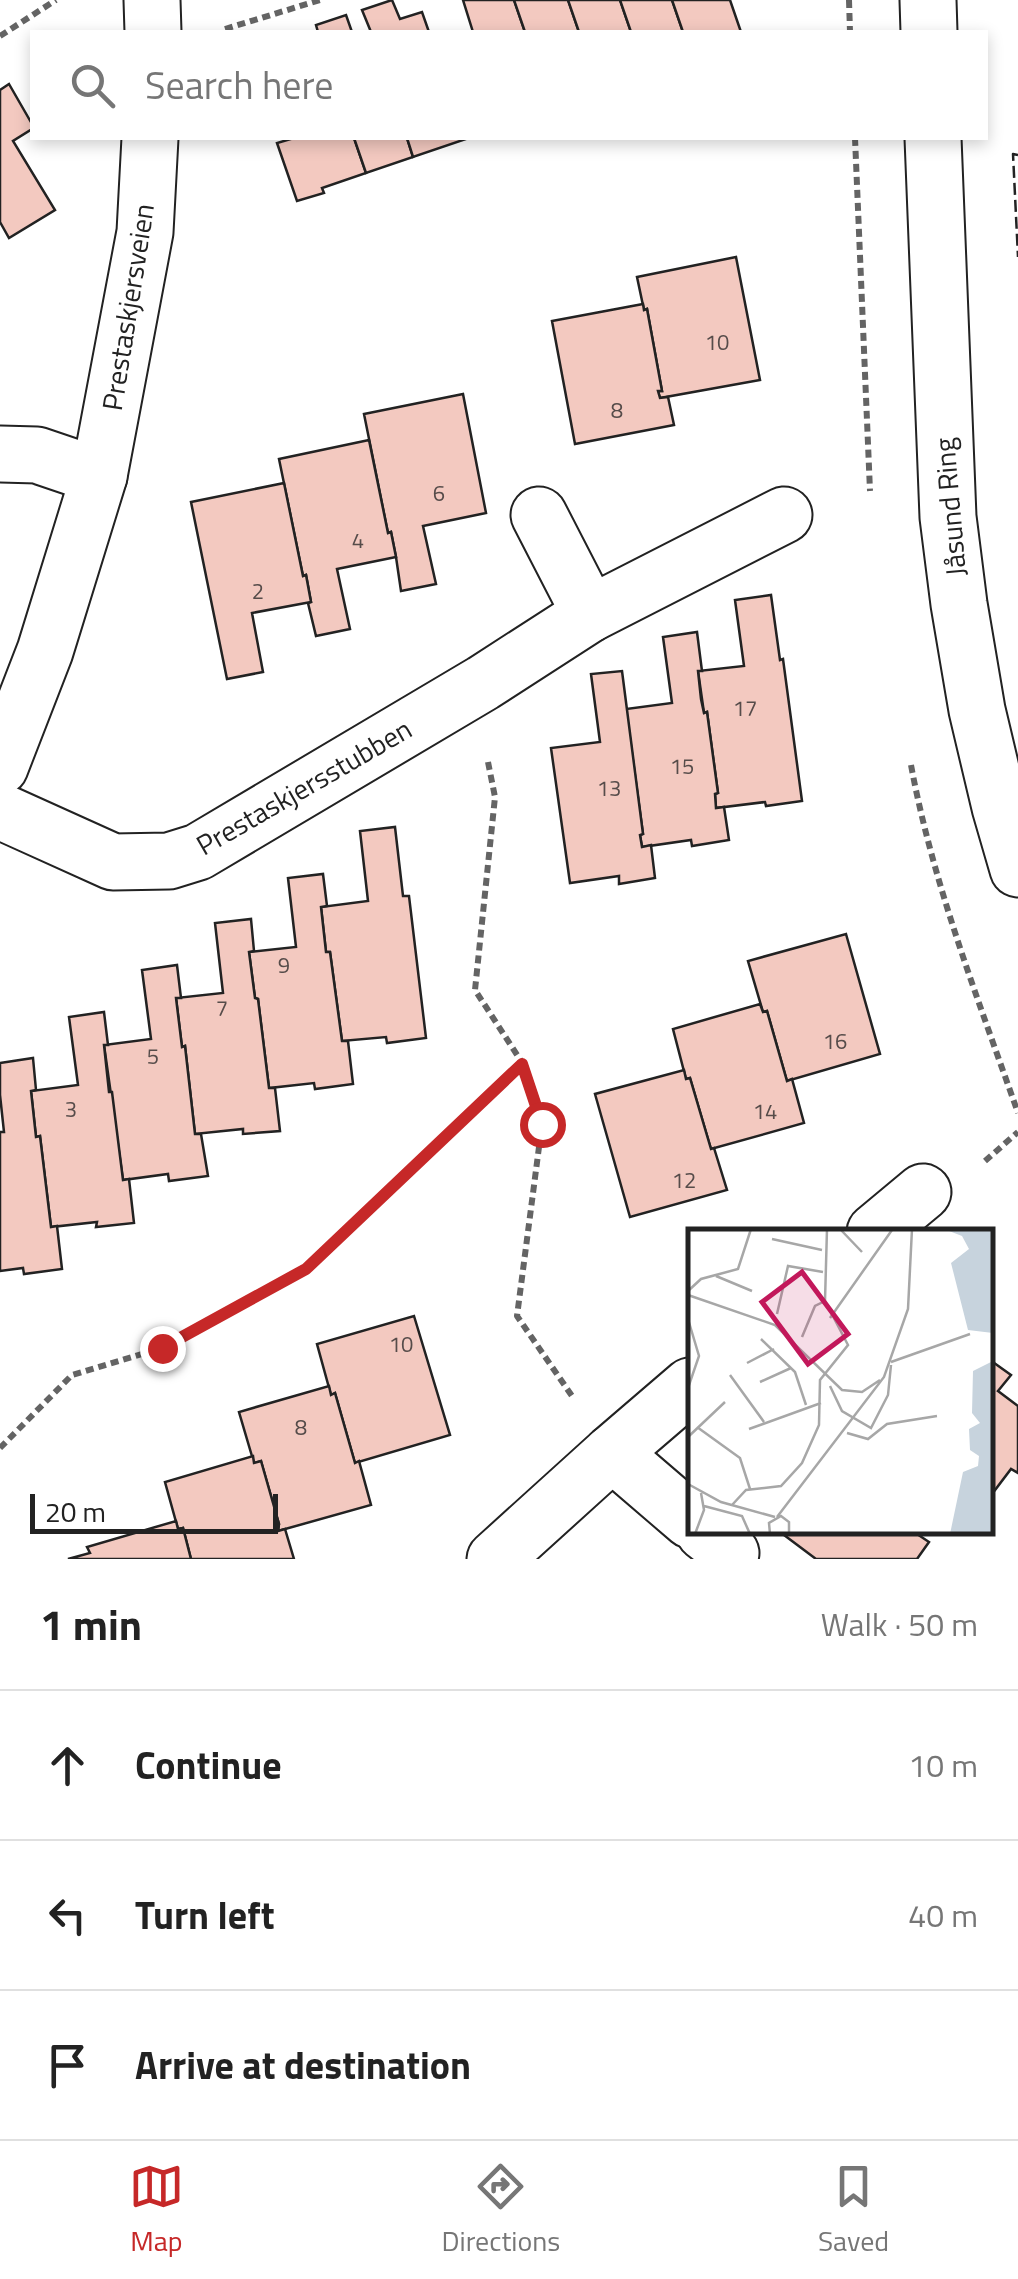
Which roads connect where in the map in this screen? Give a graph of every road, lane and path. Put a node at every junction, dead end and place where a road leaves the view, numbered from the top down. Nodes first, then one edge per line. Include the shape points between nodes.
1 (56, 0) edge
2 (152, 0) edge
3 (320, 0) edge
4 (849, 0) edge
5 (928, 0) edge
6 (153, 30) edge
7 (223, 30) edge
8 (850, 30) edge
9 (929, 30) edge
10 (0, 36) edge
11 (150, 140) edge
12 (933, 140) edge
13 (0, 454) edge
14 (100, 476) junction
15 (539, 515) dead end
16 (784, 515) dead end
17 (590, 614) junction
18 (485, 746) dead end
19 (0, 768) edge
20 (0, 811) edge
21 (1018, 869) edge
22 (522, 1064) junction
23 (923, 1192) dead end
24 (879, 1229) edge
25 (688, 1388) edge
26 (0, 1448) edge
27 (612, 1453) junction
28 (688, 1517) edge
29 (495, 1559) edge

1 - 10 path
2 - 6 street
3 - 7 path
4 - 8 path
5 - 9 street
11 - 14 street, Prestaskjersveien via 145,232
12 - 21 street, Jåsund Ring via 948,517 977,710
13 - 14 street via 37,455
14 - 19 street, Prestaskjersveien
15 - 17 street
16 - 17 street, Prestaskjersstubben
17 - 20 street, Prestaskjersstubben via 198,852 169,861 113,862
18 - 22 path via 495,797 475,990
22 - 26 path via 306,1269 162,1348 72,1375
22 - 27 path via 542,1124 517,1316
23 - 24 street
25 - 27 street
27 - 28 street
27 - 29 street

